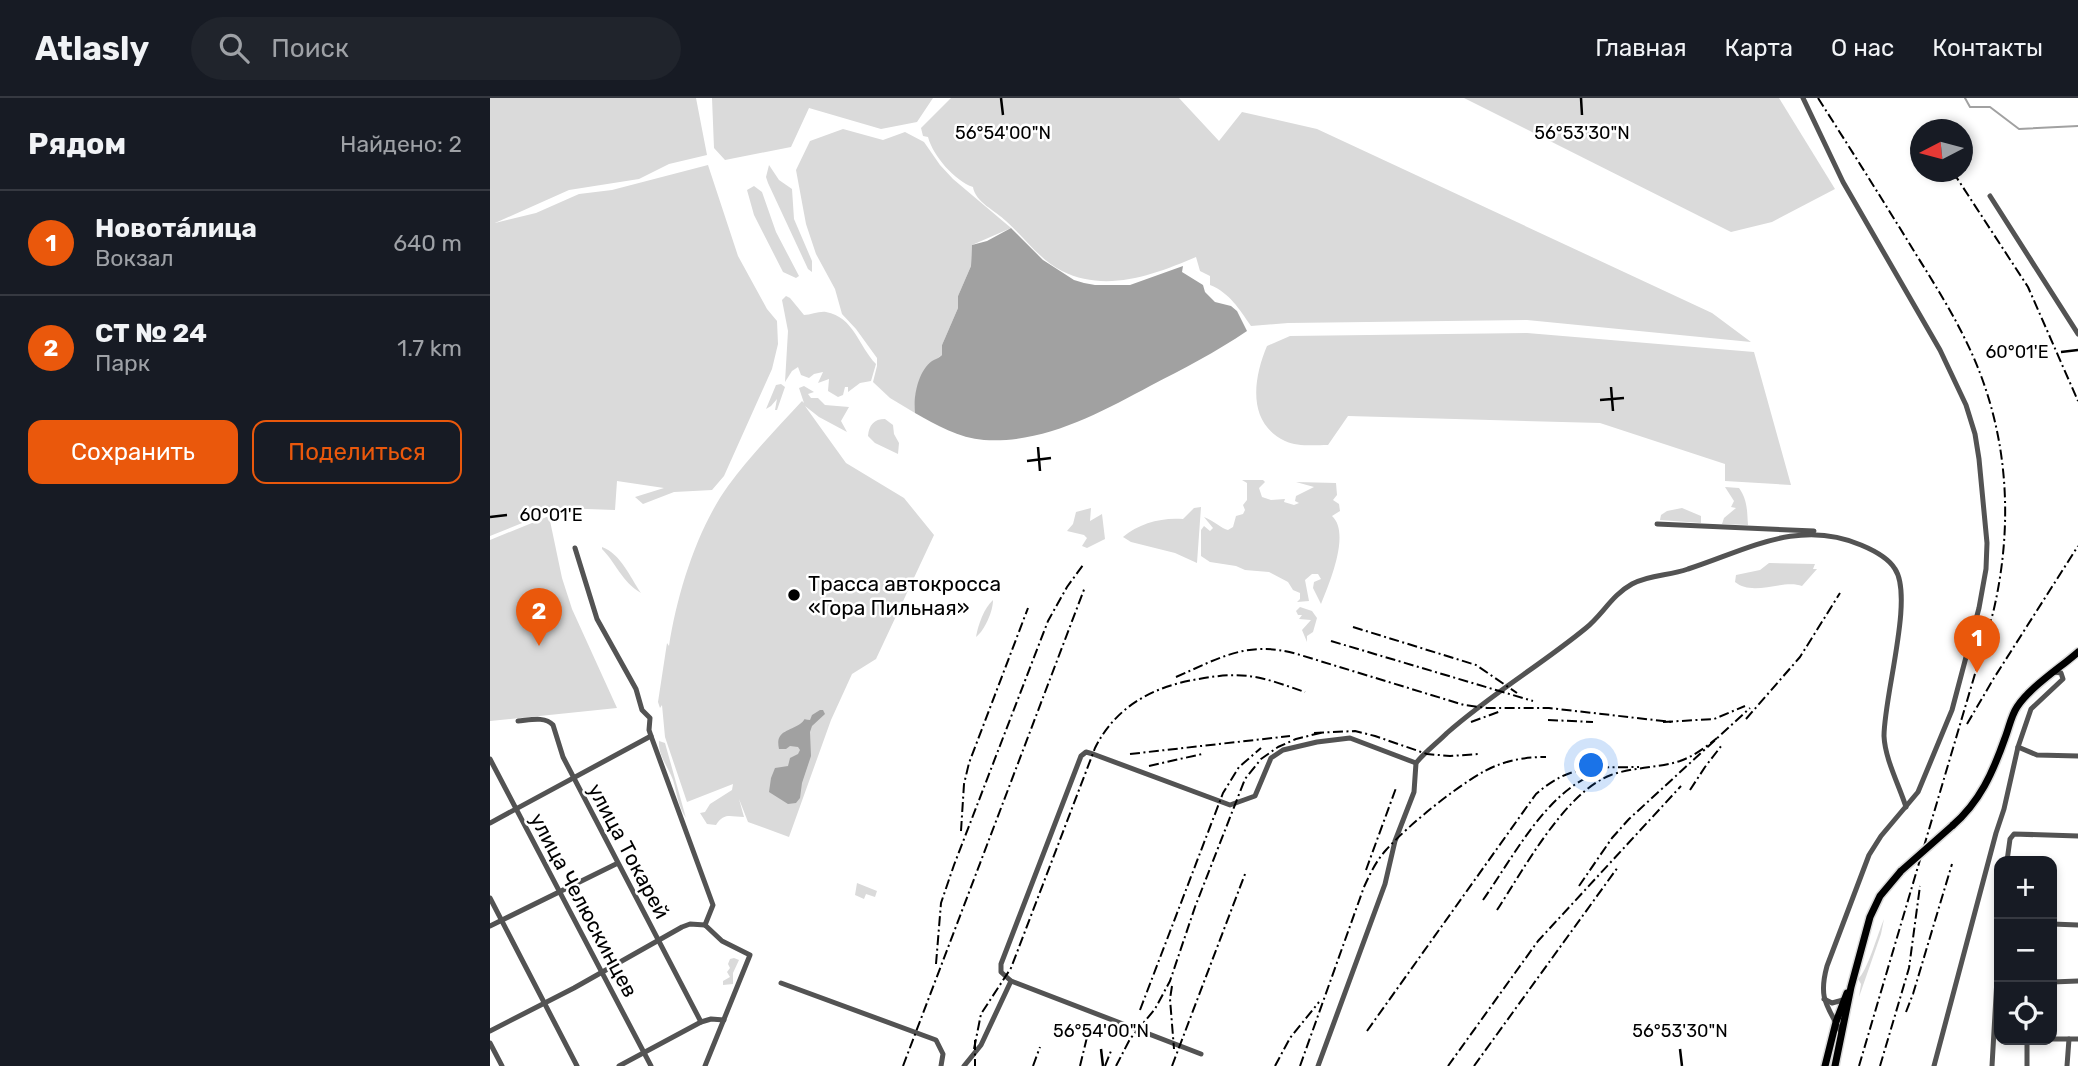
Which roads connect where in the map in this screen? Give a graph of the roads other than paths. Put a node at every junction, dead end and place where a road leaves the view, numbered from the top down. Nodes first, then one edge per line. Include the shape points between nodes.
1 (1803, 98) edge
2 (1990, 196) dead end
3 (2078, 334) edge
4 (1657, 524) dead end
5 (1827, 534) junction
6 (575, 548) dead end
7 (2078, 652) edge
8 (2054, 673) junction
9 (518, 720) dead end
10 (651, 736) junction
11 (2018, 747) junction
12 (2078, 756) edge
13 (490, 759) edge
14 (1416, 763) junction
15 (573, 778) junction
16 (1906, 807) junction
17 (516, 810) junction
18 (490, 823) edge
19 (2078, 836) edge
20 (2008, 856) edge
21 (616, 864) junction
22 (560, 892) junction
23 (490, 898) edge
24 (501, 920) junction
25 (2057, 924) edge
26 (705, 925) junction
27 (2078, 925) edge
28 (490, 926) edge
29 (658, 941) junction
30 (602, 972) junction
31 (1011, 981) junction
32 (2078, 981) edge
33 (2057, 982) edge
34 (781, 984) dead end
35 (1851, 986) junction
36 (1823, 998) junction
37 (1843, 1000) junction
38 (543, 1004) junction
39 (724, 1020) junction
40 (701, 1022) junction
41 (1836, 1022) junction
42 (490, 1031) edge
43 (1842, 1034) junction
44 (2057, 1039) edge
45 (2069, 1039) junction
46 (2078, 1039) edge
47 (490, 1043) edge
48 (1996, 1045) edge
49 (2027, 1045) edge
50 (643, 1052) junction
51 (1201, 1054) dead end
52 (502, 1066) edge
53 (577, 1066) edge
54 (619, 1066) edge
55 (651, 1066) edge
56 (705, 1066) edge
57 (941, 1066) edge
58 (964, 1066) edge
59 (1318, 1066) edge
60 (1825, 1066) edge
61 (1835, 1066) edge
62 (1934, 1066) edge
63 (1992, 1066) edge
64 (2027, 1066) edge
65 (2067, 1066) edge

1 - 16 street via 1843,182 1940,350 1969,414 1979,459 1985,578 1960,686 1921,786
2 - 3 street
4 - 5 street
5 - 14 street via 1756,544 1626,587 1589,626 1476,707
5 - 16 street via 1869,548 1888,561 1900,578 1903,600 1884,740
6 - 10 street via 597,619 650,718
7 - 8 main road
8 - 11 street via 2061,673 2063,679 2031,709
8 - 35 main road, bridge via 2015,709 1993,773 1966,813 1883,891
9 - 15 street, улица Токарей via 552,723
10 - 15 street
10 - 26 street via 713,905
11 - 12 street via 2037,755
11 - 62 street
13 - 17 street, улица Челюскинцев
14 - 31 street via 1350,738 1305,745 1275,755 1255,796 1230,805 1084,753 1001,964 1001,972
14 - 59 street via 1414,792 1385,884
15 - 17 street
15 - 21 street, улица Токарей
16 - 36 street via 1864,864 1827,966
17 - 18 street
17 - 22 street, улица Челюскинцев
19 - 20 street via 2014,834
21 - 22 street
21 - 29 street, улица Токарей
22 - 24 street
22 - 30 street, улица Челюскинцев
23 - 24 street
24 - 28 street
24 - 38 street
25 - 27 street
26 - 29 street via 686,925
26 - 39 street via 722,942 750,954
29 - 30 street
29 - 40 street, улица Токарей
30 - 38 street
30 - 50 street, улица Челюскинцев
31 - 51 street
31 - 58 street via 981,1045
32 - 33 street
34 - 57 street via 936,1040 943,1054
35 - 37 main road
35 - 43 main road
36 - 37 street via 1832,1003
36 - 41 street
37 - 41 main road
38 - 42 street
38 - 53 street
39 - 40 street
39 - 56 street
40 - 50 street
41 - 43 street
41 - 60 main road
43 - 61 main road
44 - 45 street
45 - 46 street
45 - 65 street
47 - 52 street
48 - 63 street
49 - 64 street
50 - 54 street
50 - 55 street, улица Челюскинцев

